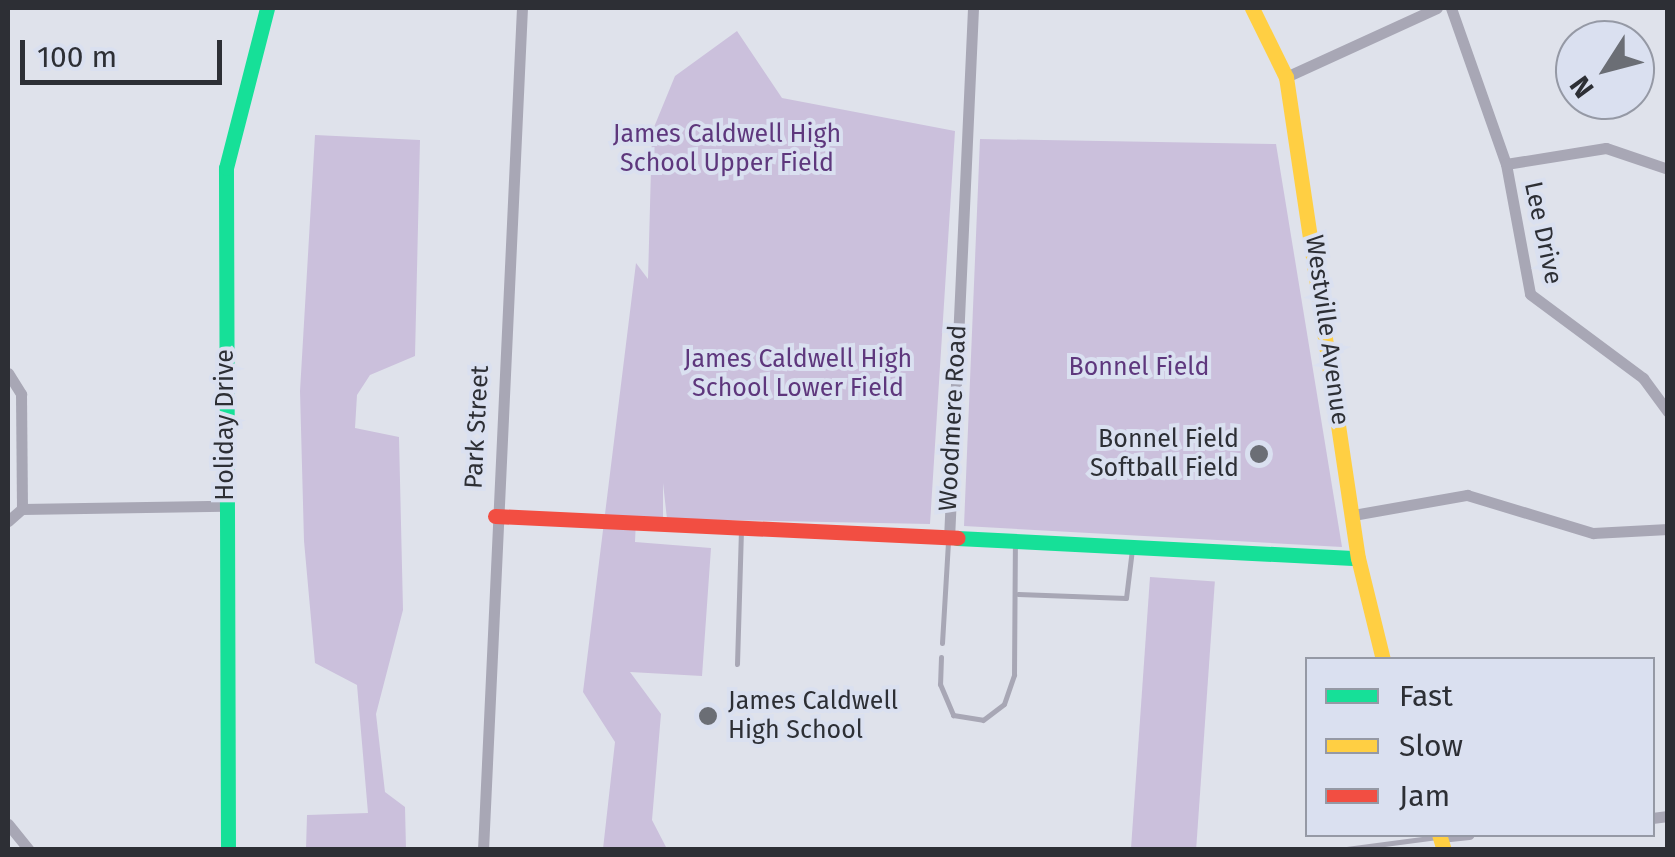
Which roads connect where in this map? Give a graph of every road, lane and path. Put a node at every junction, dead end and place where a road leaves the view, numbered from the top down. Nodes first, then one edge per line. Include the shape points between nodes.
1 (267, 8) edge
2 (522, 8) edge
3 (973, 8) edge
4 (1252, 8) edge
5 (1437, 8) edge
6 (1451, 8) edge
7 (1286, 77) junction
8 (1506, 164) junction
9 (1668, 169) edge
10 (8, 373) edge
11 (1668, 412) edge
12 (224, 506) junction
13 (22, 510) junction
14 (1352, 515) junction
15 (495, 516) junction
16 (8, 522) edge
17 (1668, 529) edge
18 (741, 530) junction
19 (948, 539) junction
20 (1014, 542) junction
21 (1132, 546) junction
22 (1358, 558) junction
23 (1018, 594) junction
24 (942, 643) dead end
25 (942, 657) dead end
26 (1383, 657) edge
27 (736, 664) dead end
28 (8, 824) edge
29 (1441, 840) edge
30 (29, 850) edge
31 (228, 850) edge
32 (483, 850) edge
33 (1339, 850) edge

1 - 12 street, Holiday Drive via 226,168
2 - 15 street, Park Street
3 - 19 street, Woodmere Road
4 - 7 street, Westville Avenue
5 - 7 street
6 - 8 street, Lee Drive
7 - 14 street, Westville Avenue
8 - 9 street via 1606,148
8 - 11 street, Lee Drive via 1530,294 1644,378
10 - 13 street via 21,394
12 - 13 street
12 - 31 street, Holiday Drive
13 - 16 street
14 - 17 street via 1467,495 1592,533
14 - 22 street, Westville Avenue
15 - 18 street
15 - 32 street, Park Street
18 - 19 street
18 - 27 lane
19 - 20 street, Woodmere Road
19 - 24 lane
20 - 21 street, Woodmere Road
20 - 23 lane
21 - 22 street, Woodmere Road
21 - 23 lane via 1126,598
22 - 26 street, Westville Avenue
23 - 25 lane via 1004,704 984,720 953,715
28 - 30 street
29 - 33 lane

